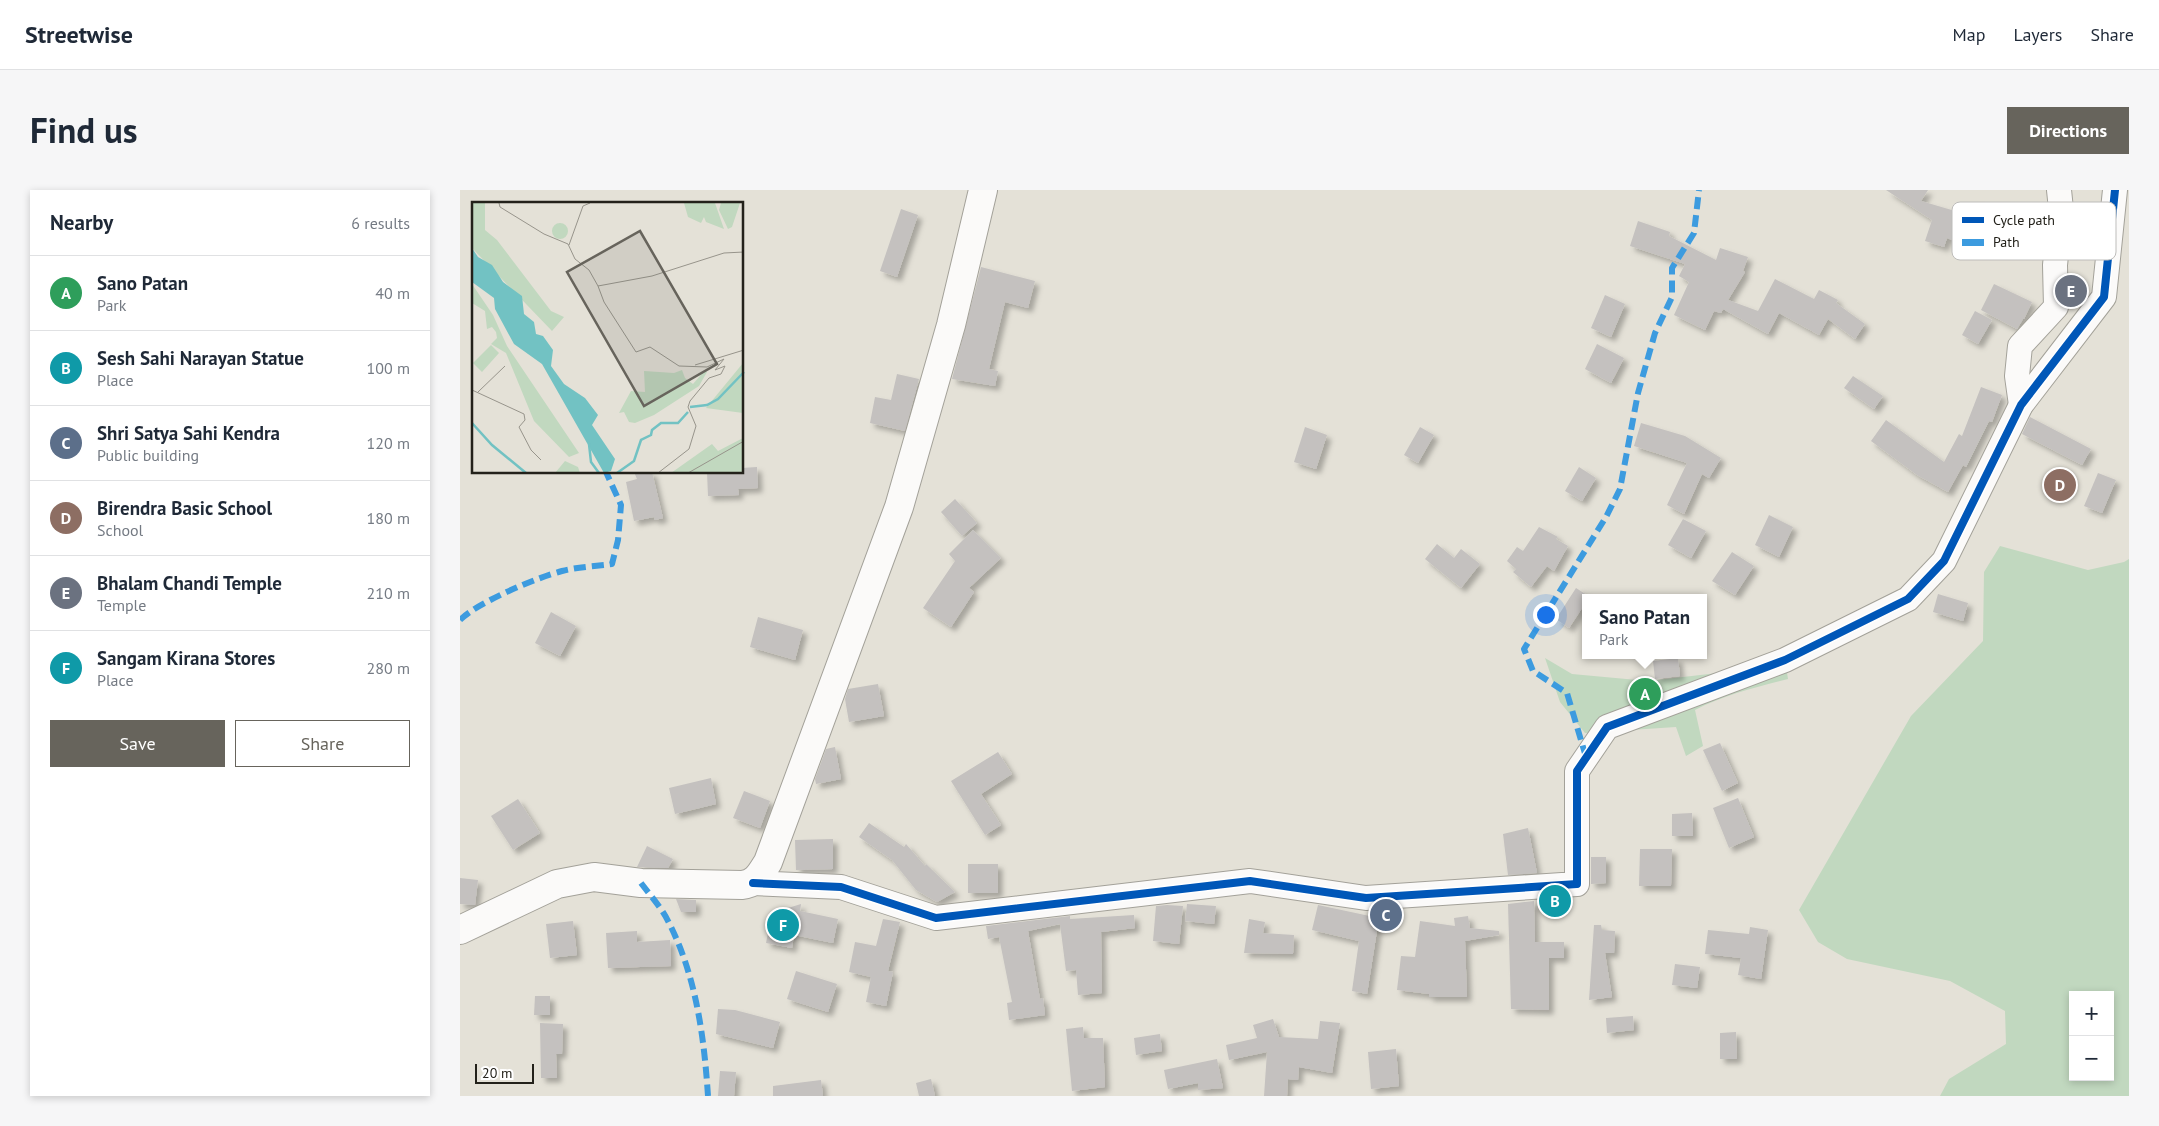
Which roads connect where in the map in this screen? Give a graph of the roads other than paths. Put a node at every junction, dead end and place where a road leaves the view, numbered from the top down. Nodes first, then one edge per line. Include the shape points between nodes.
1 (984, 190) edge
2 (2056, 260) edge
3 (2108, 260) edge
4 (2021, 405) junction
5 (753, 883) junction
6 (460, 930) edge

1 - 5 main road via 951,324 899,507 768,862
2 - 4 street via 2056,307 2020,346 2017,376
3 - 4 street via 2104,297
4 - 5 street via 1944,561 1908,599 1784,660 1607,727 1577,770 1577,884 1366,898 1250,881 936,918 841,887
5 - 6 main road via 641,883 594,877 557,884

